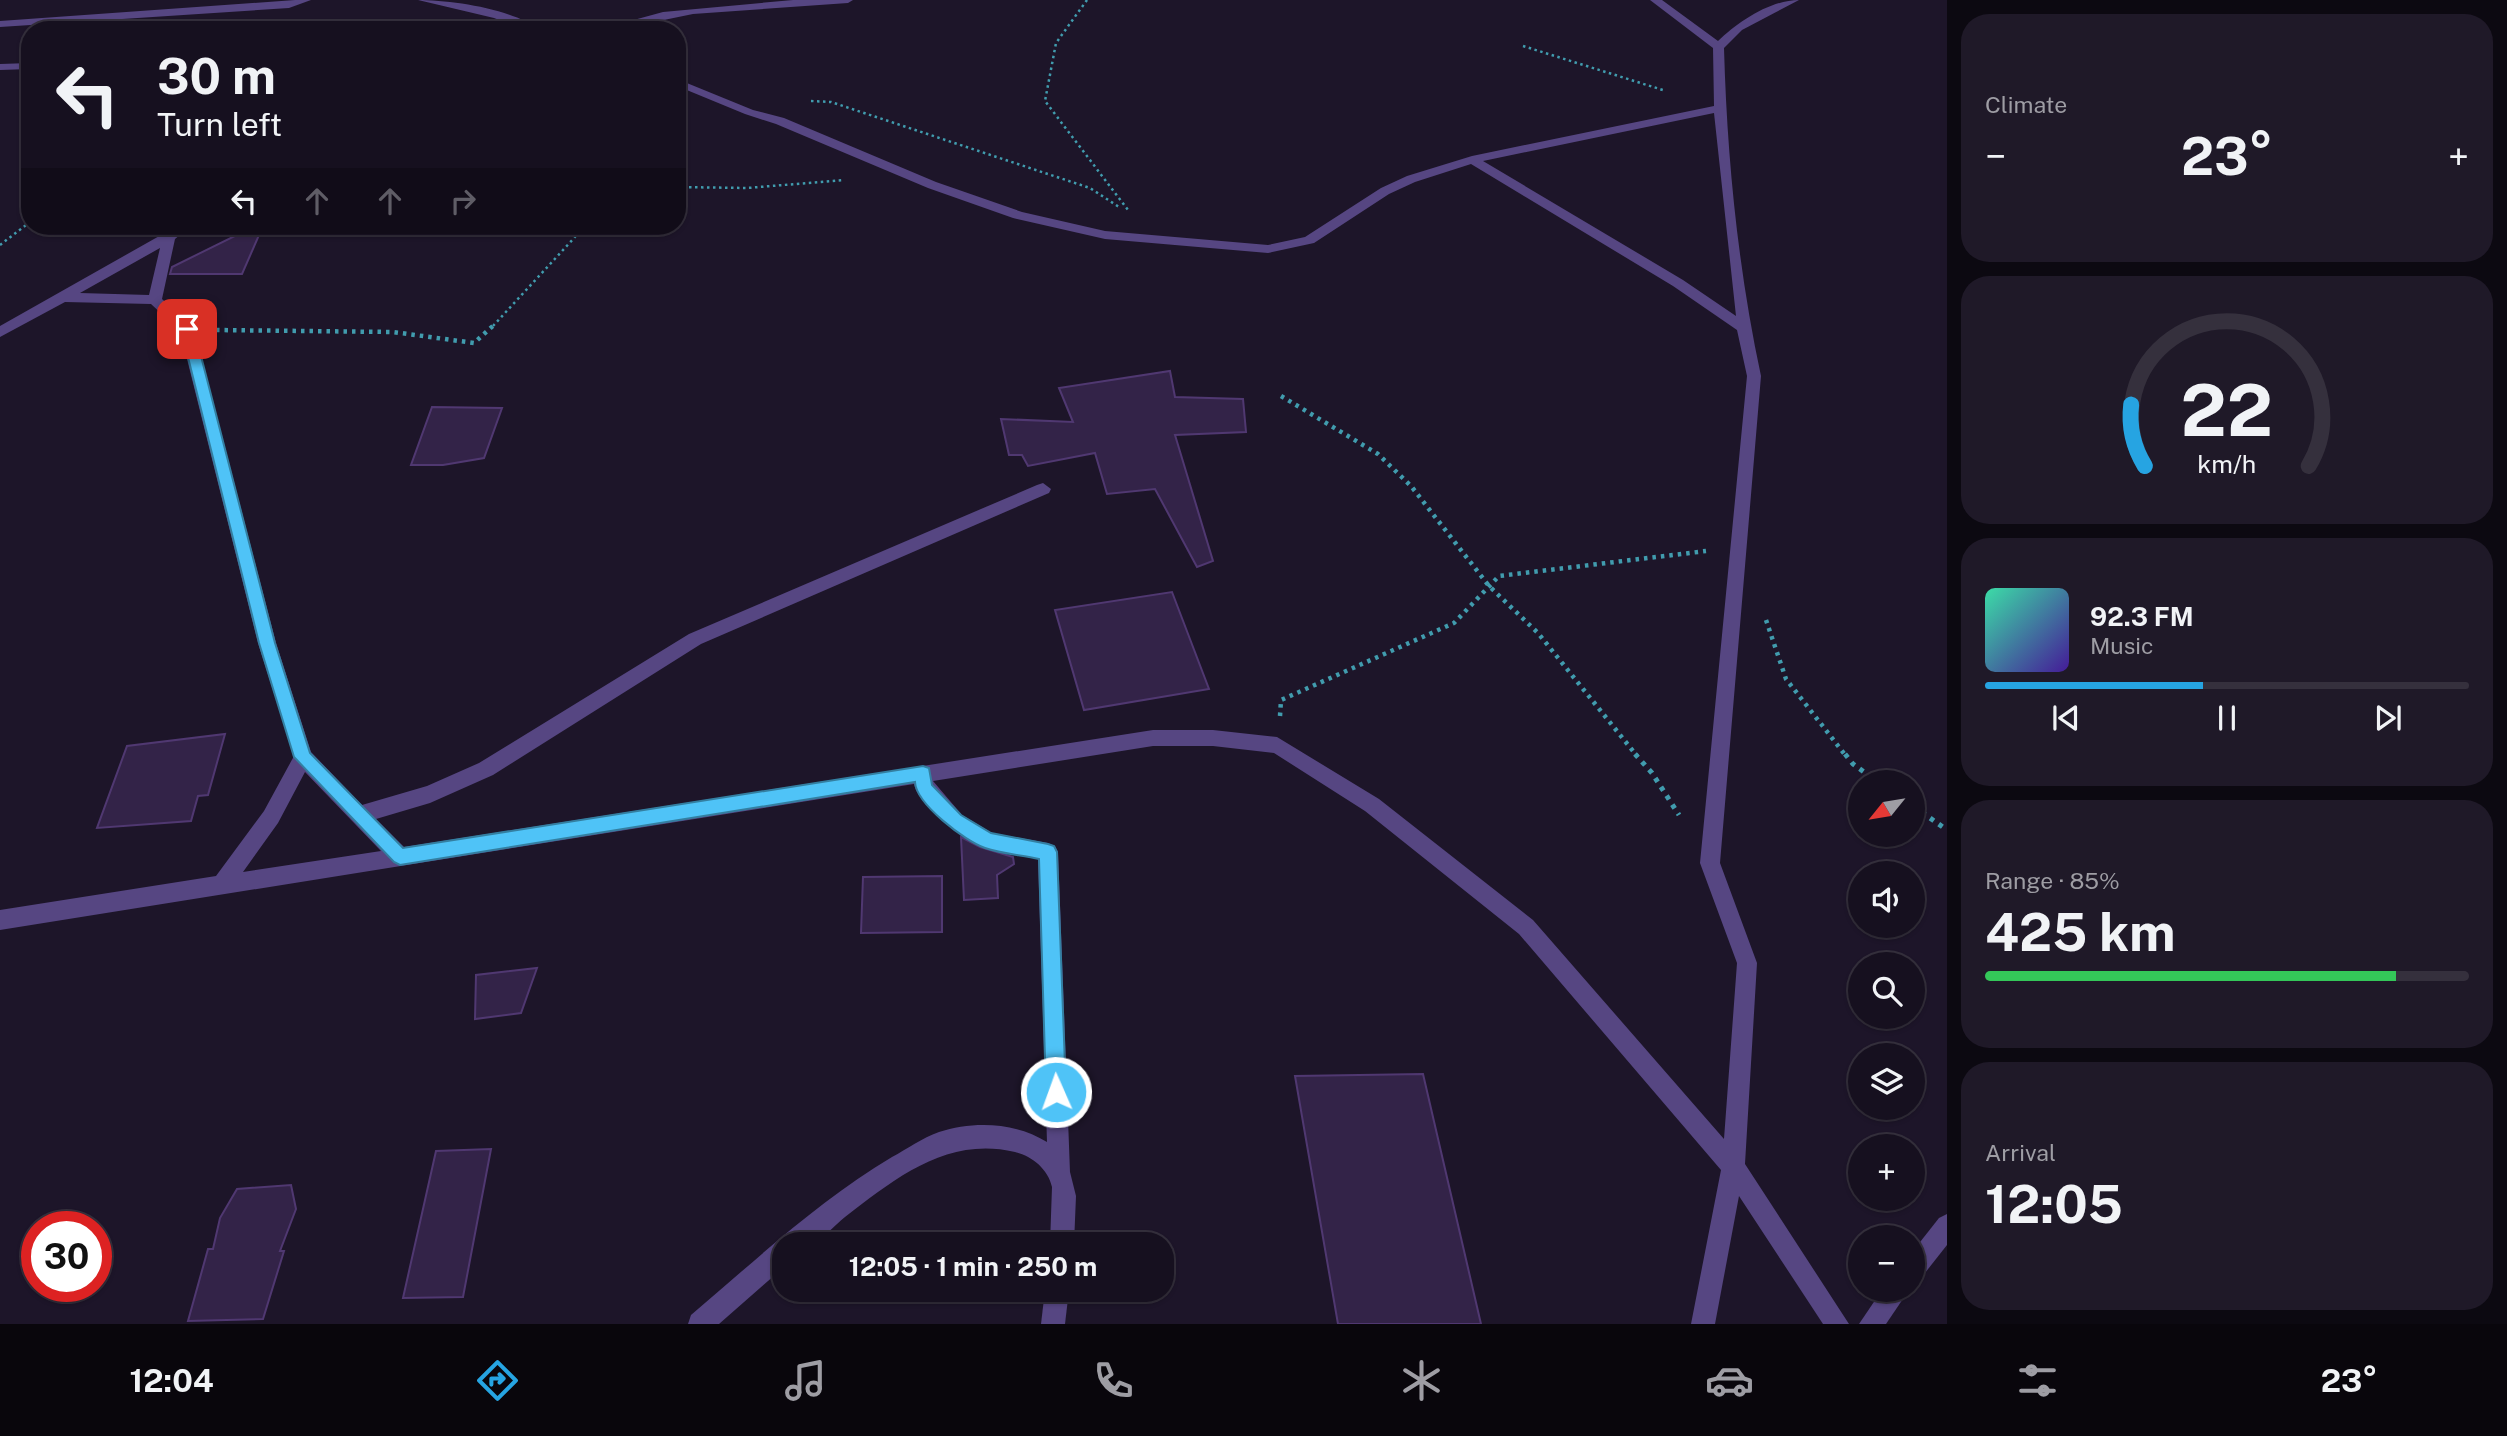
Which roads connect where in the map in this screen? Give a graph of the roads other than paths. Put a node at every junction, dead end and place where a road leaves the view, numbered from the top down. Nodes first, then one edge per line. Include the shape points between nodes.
1 (306, 0) edge
2 (423, 0) edge
3 (848, 0) edge
4 (1655, 0) edge
5 (1794, 0) edge
6 (46, 21) edge
7 (512, 21) edge
8 (630, 21) edge
9 (21, 23) edge
10 (0, 24) edge
11 (1718, 47) junction
12 (21, 66) edge
13 (0, 67) edge
14 (686, 86) edge
15 (1720, 108) junction
16 (1472, 160) junction
17 (172, 235) edge
18 (169, 237) junction
19 (60, 297) junction
20 (155, 300) junction
21 (1744, 328) junction
22 (0, 332) edge
23 (1043, 489) dead end
24 (303, 757) junction
25 (923, 773) junction
26 (358, 815) junction
27 (400, 856) junction
28 (221, 886) junction
29 (0, 920) edge
30 (1733, 1167) junction
31 (1059, 1171) junction
32 (1947, 1226) edge
33 (808, 1232) edge
34 (1062, 1232) edge
35 (1925, 1254) edge
36 (772, 1262) edge
37 (1055, 1302) edge
38 (1888, 1302) edge
39 (701, 1324) edge
40 (1052, 1324) edge
41 (1703, 1324) edge
42 (1837, 1324) edge
43 (1871, 1324) edge

1 - 6 street via 289,5
2 - 7 street
3 - 8 street via 677,11
4 - 11 street
5 - 11 street via 1738,28
9 - 10 street
11 - 15 street
12 - 13 street
14 - 16 street via 1018,215 1150,240 1268,249 1309,240 1385,191
15 - 16 street
15 - 21 street
16 - 21 street via 1678,283
17 - 18 street
18 - 19 street
18 - 20 street
19 - 20 street
19 - 22 street
20 - 24 street via 187,329 267,643
21 - 30 street via 1754,376 1710,863 1747,963
23 - 26 street via 695,639 486,769 430,794
24 - 26 street
24 - 28 street via 271,817
25 - 27 street
25 - 30 street via 1153,738 1277,745 1372,805 1526,927
25 - 31 street via 924,788 955,821 988,841 1048,852
26 - 27 street
27 - 28 street
28 - 29 street
30 - 41 street
30 - 42 street
31 - 33 street via 1044,1153 1021,1139 981,1137 938,1144 866,1185
31 - 34 street
32 - 35 street
36 - 39 street
37 - 40 street
38 - 43 street

